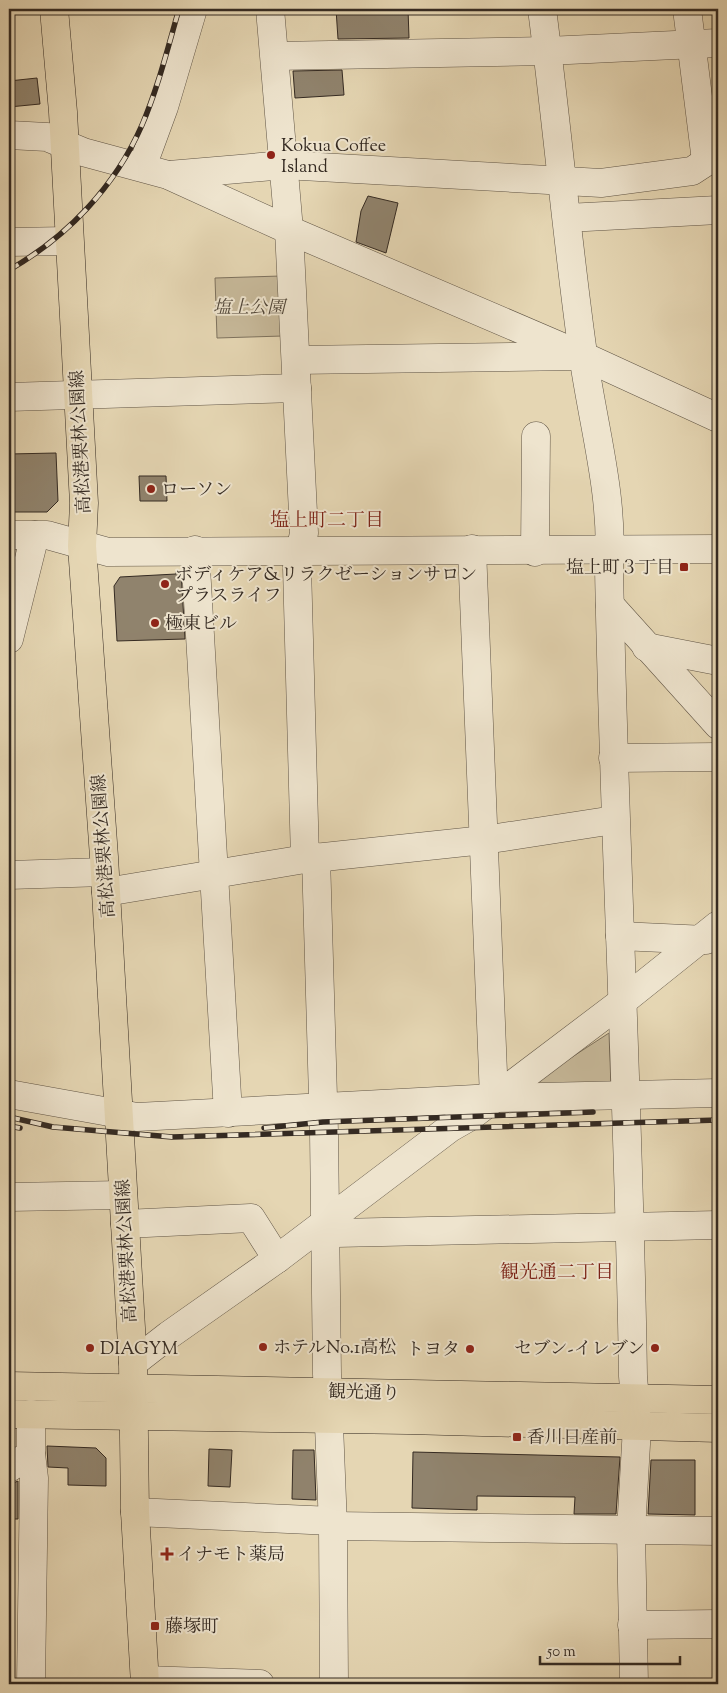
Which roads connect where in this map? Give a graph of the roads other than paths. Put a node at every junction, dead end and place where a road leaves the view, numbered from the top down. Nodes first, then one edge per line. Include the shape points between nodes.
1 (54, 9) edge
2 (193, 9) edge
3 (270, 9) edge
4 (542, 9) edge
5 (687, 9) edge
6 (718, 43) edge
7 (690, 45) junction
8 (548, 51) junction
9 (275, 56) junction
10 (9, 135) edge
11 (64, 144) junction
12 (712, 158) edge
13 (284, 165) junction
14 (142, 167) junction
15 (168, 175) junction
16 (562, 180) junction
17 (718, 210) edge
18 (567, 218) junction
19 (289, 230) junction
20 (68, 241) junction
21 (9, 242) edge
22 (583, 356) junction
23 (296, 360) junction
24 (297, 388) junction
25 (78, 396) junction
26 (9, 397) edge
27 (718, 418) edge
28 (536, 436) dead end
29 (9, 535) edge
30 (35, 535) junction
31 (82, 546) junction
32 (300, 549) junction
33 (472, 549) junction
34 (718, 549) edge
35 (195, 550) junction
36 (610, 550) junction
37 (535, 552) junction
38 (610, 605) junction
39 (9, 639) edge
40 (646, 647) junction
41 (718, 661) edge
42 (718, 725) edge
43 (718, 757) edge
44 (613, 758) junction
45 (614, 820) junction
46 (484, 840) junction
47 (311, 858) junction
48 (213, 873) junction
49 (9, 875) edge
50 (105, 882) junction
51 (712, 935) edge
52 (620, 936) junction
53 (623, 1001) junction
54 (718, 1093) edge
55 (9, 1094) edge
56 (626, 1095) junction
57 (494, 1098) junction
58 (323, 1106) junction
59 (228, 1113) junction
60 (118, 1114) junction
61 (123, 1195) junction
62 (9, 1198) edge
63 (324, 1223) junction
64 (125, 1224) junction
65 (718, 1226) edge
66 (630, 1228) junction
67 (277, 1259) junction
68 (134, 1376) junction
69 (9, 1386) edge
70 (328, 1391) junction
71 (636, 1400) junction
72 (718, 1400) edge
73 (20, 1414) edge
74 (134, 1416) junction
75 (329, 1418) junction
76 (637, 1427) junction
77 (718, 1428) edge
78 (20, 1461) edge
79 (135, 1512) junction
80 (333, 1524) junction
81 (631, 1531) junction
82 (718, 1531) edge
83 (718, 1624) edge
84 (632, 1625) junction
85 (145, 1682) edge
86 (31, 1684) edge
87 (260, 1684) edge
88 (334, 1684) edge
89 (634, 1684) edge

1 - 11 main road, 高松港栗林公園線
2 - 14 street via 164,107
3 - 9 street
4 - 8 street
5 - 7 street
6 - 7 street
7 - 8 street
7 - 12 street
8 - 9 street
8 - 16 street
9 - 13 street
10 - 11 street via 46,137
11 - 14 street
11 - 20 main road, 高松港栗林公園線
12 - 16 street via 692,171 639,179 602,183
13 - 15 street
13 - 16 street
13 - 19 street
14 - 15 street
15 - 19 street
16 - 18 street
17 - 18 street
18 - 22 street
19 - 22 street
19 - 23 street
20 - 21 street
20 - 25 main road, 高松港栗林公園線
22 - 23 street
22 - 27 street
22 - 36 street via 601,447
23 - 24 street
24 - 25 street
24 - 32 street via 304,533
25 - 26 street
25 - 31 main road, 高松港栗林公園線 via 84,503
28 - 37 street
29 - 30 street
30 - 31 street via 47,535
30 - 39 street
31 - 35 street via 108,552
31 - 50 main road, 高松港栗林公園線
32 - 33 street
32 - 35 street
32 - 47 street via 297,567
33 - 37 street
33 - 46 street
34 - 36 street
35 - 48 street
36 - 37 street
36 - 38 street
38 - 40 street
38 - 44 street
40 - 41 street
40 - 42 street
43 - 44 street
44 - 45 street
45 - 46 street
45 - 52 street
46 - 47 street
46 - 57 street
47 - 48 street
47 - 58 street
48 - 50 street
48 - 59 street
49 - 50 street
50 - 60 main road, 高松港栗林公園線
51 - 52 street
51 - 53 street
52 - 53 street
53 - 56 street
53 - 57 street
54 - 56 street
55 - 60 street
56 - 57 street
56 - 66 street
57 - 58 street
57 - 63 street
58 - 59 street
58 - 63 street
59 - 60 street via 137,1117
60 - 61 main road, 高松港栗林公園線
61 - 62 street
61 - 64 main road, 高松港栗林公園線
63 - 66 street via 336,1233
63 - 67 street
63 - 70 street
64 - 67 street via 250,1218
64 - 68 main road, 高松港栗林公園線
65 - 66 street
66 - 71 street
67 - 68 street via 170,1335
68 - 69 main road, 観光通り
68 - 70 main road, 観光通り
68 - 74 main road, 高松港栗林公園線
70 - 71 main road, 観光通り
70 - 75 street
71 - 72 main road, 観光通り
71 - 76 street
73 - 74 main road, 観光通り
73 - 78 street
74 - 75 main road, 観光通り
74 - 79 main road, 高松港栗林公園線
75 - 76 main road, 観光通り
75 - 80 street
76 - 77 main road, 観光通り
76 - 81 street
78 - 86 street via 34,1478
79 - 80 street
79 - 85 main road, 高松港栗林公園線
80 - 81 street
80 - 88 street
81 - 82 street
81 - 84 street
83 - 84 street
84 - 89 street
85 - 87 street

